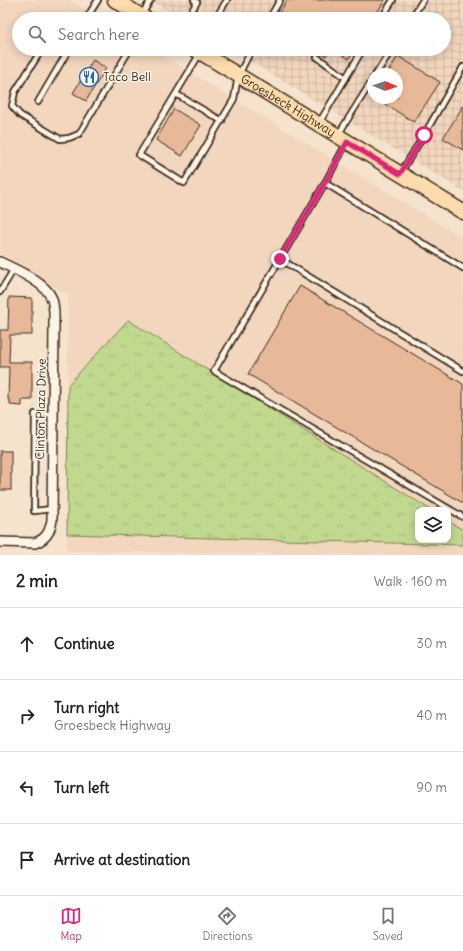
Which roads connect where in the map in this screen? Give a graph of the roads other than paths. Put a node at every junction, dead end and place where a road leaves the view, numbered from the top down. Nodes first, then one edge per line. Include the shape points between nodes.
1 (98, 0) edge
2 (115, 0) edge
3 (151, 0) edge
4 (194, 0) edge
5 (227, 0) edge
6 (280, 0) edge
7 (393, 0) edge
8 (423, 0) edge
9 (90, 12) edge
10 (135, 12) edge
11 (145, 12) edge
12 (191, 12) edge
13 (220, 12) edge
14 (273, 12) edge
15 (385, 12) edge
16 (415, 12) edge
17 (38, 56) edge
18 (65, 56) edge
19 (126, 56) edge
20 (195, 56) edge
21 (206, 56) edge
22 (248, 56) edge
23 (359, 56) edge
24 (388, 56) edge
25 (317, 58) dead end
26 (463, 67) edge
27 (380, 68) edge
28 (238, 76) junction
29 (346, 78) junction
30 (367, 91) edge
31 (176, 94) junction
32 (38, 102) dead end
33 (222, 121) junction
34 (318, 124) junction
35 (342, 139) junction
36 (400, 174) junction
37 (325, 183) junction
38 (463, 212) edge
39 (280, 259) junction
40 (0, 262) edge
41 (463, 268) edge
42 (14, 269) junction
43 (0, 292) edge
44 (463, 371) edge
45 (53, 414) junction
46 (52, 509) junction
47 (463, 517) edge
48 (0, 542) edge

1 - 9 lane
2 - 10 main road
3 - 11 lane
4 - 12 lane via 197,2
5 - 13 lane
6 - 14 lane
7 - 15 lane
8 - 16 lane
17 - 19 lane via 15,92 12,106 20,115 60,139 79,134
18 - 32 lane
20 - 31 lane
21 - 28 main road, Groesbeck Highway
22 - 28 lane
23 - 29 lane
24 - 27 lane
25 - 29 lane
26 - 36 lane
28 - 33 lane via 234,99
28 - 34 main road, Groesbeck Highway
29 - 34 lane
30 - 35 lane
31 - 33 lane
31 - 33 lane via 139,155 184,183
34 - 35 main road, Groesbeck Highway
35 - 36 main road, Groesbeck Highway
35 - 37 lane
36 - 38 main road, Groesbeck Highway
37 - 39 lane
37 - 41 lane
39 - 44 lane
39 - 47 lane via 214,371
40 - 42 street, Clinton Plaza Drive
42 - 43 lane
42 - 45 street, Clinton Plaza Drive via 41,284 51,297 54,325
45 - 46 street, Clinton Plaza Drive
45 - 46 lane via 35,414 34,511
46 - 48 street, Clinton Plaza Drive via 51,527 45,538 35,543

